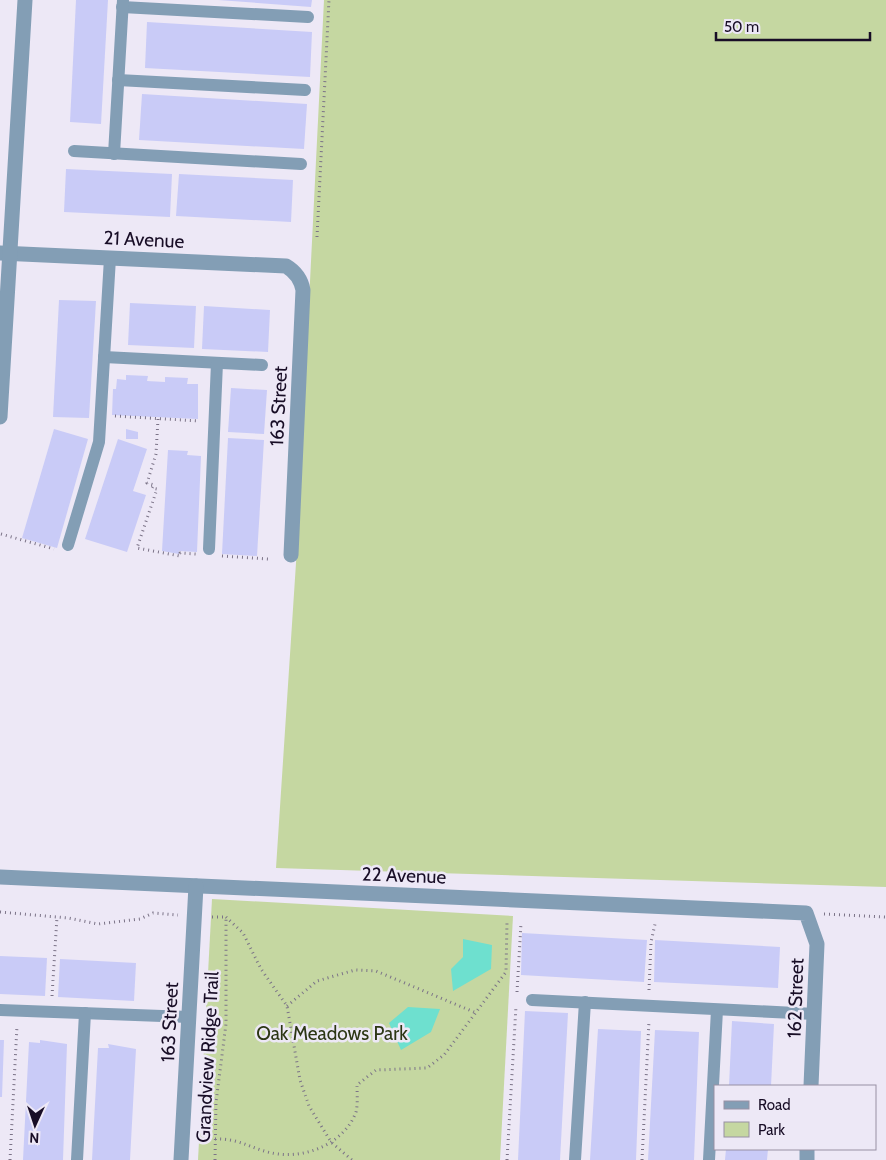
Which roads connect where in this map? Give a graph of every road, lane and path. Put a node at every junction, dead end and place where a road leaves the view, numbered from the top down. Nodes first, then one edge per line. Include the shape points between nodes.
1 (25, 0) edge
2 (330, 0) edge
3 (123, 4) edge
4 (308, 17) dead end
5 (118, 80) junction
6 (305, 90) dead end
7 (74, 151) dead end
8 (114, 154) junction
9 (301, 164) dead end
10 (317, 237) dead end
11 (6, 253) edge
12 (110, 258) junction
13 (286, 266) joint
14 (104, 357) junction
15 (217, 363) junction
16 (262, 365) dead end
17 (101, 415) junction
18 (0, 417) edge
19 (158, 419) junction
20 (215, 422) junction
21 (1, 534) edge
22 (68, 545) joint
23 (209, 549) junction
24 (291, 555) dead end
25 (268, 559) dead end
26 (0, 877) edge
27 (196, 886) junction
28 (657, 906) junction
29 (0, 912) edge
30 (806, 913) junction
31 (182, 915) dead end
32 (206, 916) dead end
33 (57, 917) junction
34 (226, 917) junction
35 (886, 917) edge
36 (507, 922) dead end
37 (521, 923) dead end
38 (532, 1000) dead end
39 (585, 1002) junction
40 (287, 1006) junction
41 (649, 1006) junction
42 (0, 1010) edge
43 (717, 1010) junction
44 (18, 1011) junction
45 (51, 1012) junction
46 (474, 1012) junction
47 (85, 1013) junction
48 (815, 1014) junction
49 (189, 1017) junction
50 (811, 1085) edge
51 (215, 1139) junction
52 (331, 1142) junction
53 (10, 1160) edge
54 (77, 1160) edge
55 (181, 1160) edge
56 (215, 1160) edge
57 (352, 1160) edge
58 (507, 1160) edge
59 (575, 1160) edge
60 (642, 1160) edge
61 (709, 1160) edge

1 - 11 street
2 - 10 path
3 - 4 lane
3 - 5 lane
5 - 6 lane
5 - 8 lane
7 - 8 lane
8 - 9 lane
11 - 12 street, 21 Avenue
11 - 18 street
12 - 13 street, 21 Avenue
12 - 14 lane
13 - 24 street, 163 Street via 298,276 303,290
14 - 15 lane
14 - 17 lane
15 - 16 lane
15 - 20 lane
17 - 19 path
17 - 22 lane via 99,442
19 - 20 path
19 - 23 path via 156,454 147,483 157,489 137,548 180,556 180,553 199,554 200,548
20 - 23 lane
21 - 22 path via 60,551 62,543
23 - 25 path via 216,550 216,556
26 - 27 street, 22 Avenue
27 - 28 street, 22 Avenue
27 - 49 street, 163 Street
28 - 30 street, 22 Avenue
28 - 41 path via 651,942
29 - 33 path
30 - 35 path
30 - 48 street, 162 Street via 817,944
31 - 33 path via 153,913 140,919 98,924
32 - 34 path
33 - 45 path
34 - 40 path via 243,933 261,969
34 - 51 path, Grandview Ridge Trail via 226,1024 216,1102
36 - 46 path via 506,972
37 - 58 path
38 - 39 lane
39 - 41 lane
39 - 59 lane
40 - 46 path via 317,982 355,970 376,971
40 - 52 path via 300,1080 309,1106
41 - 43 lane
41 - 60 path
42 - 44 lane
43 - 48 lane
43 - 61 lane
44 - 45 lane
44 - 53 path
45 - 47 lane
46 - 52 path via 444,1055 427,1068 376,1070 357,1085 353,1118
47 - 49 lane
47 - 54 lane
48 - 50 street, 162 Street
49 - 55 street, 163 Street
51 - 52 path via 231,1138 276,1154 311,1152
51 - 56 path, Grandview Ridge Trail
52 - 57 path

